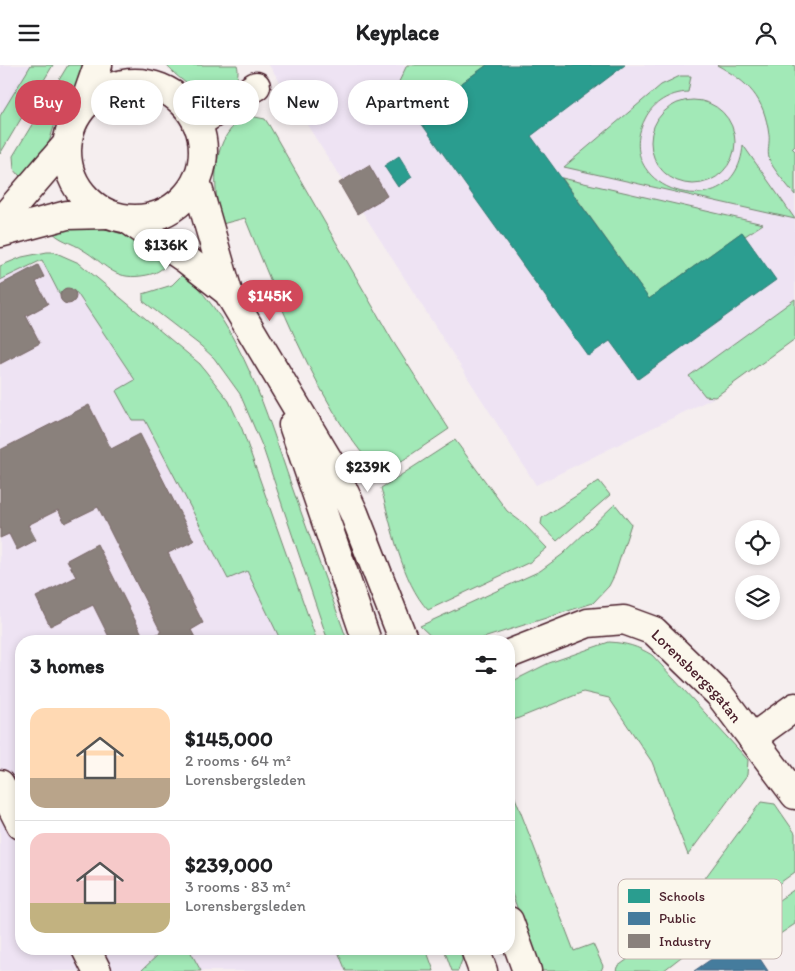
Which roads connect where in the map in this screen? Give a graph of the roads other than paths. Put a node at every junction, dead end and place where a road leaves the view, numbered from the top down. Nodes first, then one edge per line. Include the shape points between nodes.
1 (98, 65) edge
2 (151, 65) edge
3 (166, 91) junction
4 (173, 96) edge
5 (84, 105) junction
6 (198, 125) edge
7 (67, 144) junction
8 (196, 181) junction
9 (117, 217) junction
10 (0, 223) edge
11 (0, 233) edge
12 (228, 292) junction
13 (276, 373) junction
14 (365, 635) edge
15 (402, 635) edge
16 (515, 652) edge
17 (795, 707) edge
18 (752, 738) junction
19 (0, 784) edge
20 (795, 795) edge
21 (15, 813) edge
22 (515, 938) edge
23 (89, 955) edge
24 (477, 955) edge
25 (98, 971) edge
26 (483, 971) edge
27 (527, 971) edge

1 - 5 street
2 - 3 street
3 - 4 street
3 - 5 street via 127,83 101,92
5 - 7 street via 72,123
6 - 8 street via 202,163
7 - 9 street via 68,165 75,185 88,202
7 - 10 street
8 - 9 street via 177,206 149,218
8 - 12 street
9 - 11 street via 67,215
9 - 12 street via 187,260
12 - 13 street
13 - 14 street
13 - 15 street via 333,468
16 - 18 street, Lorensbergsgatan via 588,623 624,620 654,631 719,694
17 - 18 street
18 - 20 street, Lorensbergsgatan
19 - 21 street
22 - 27 street
23 - 25 street
24 - 26 street

